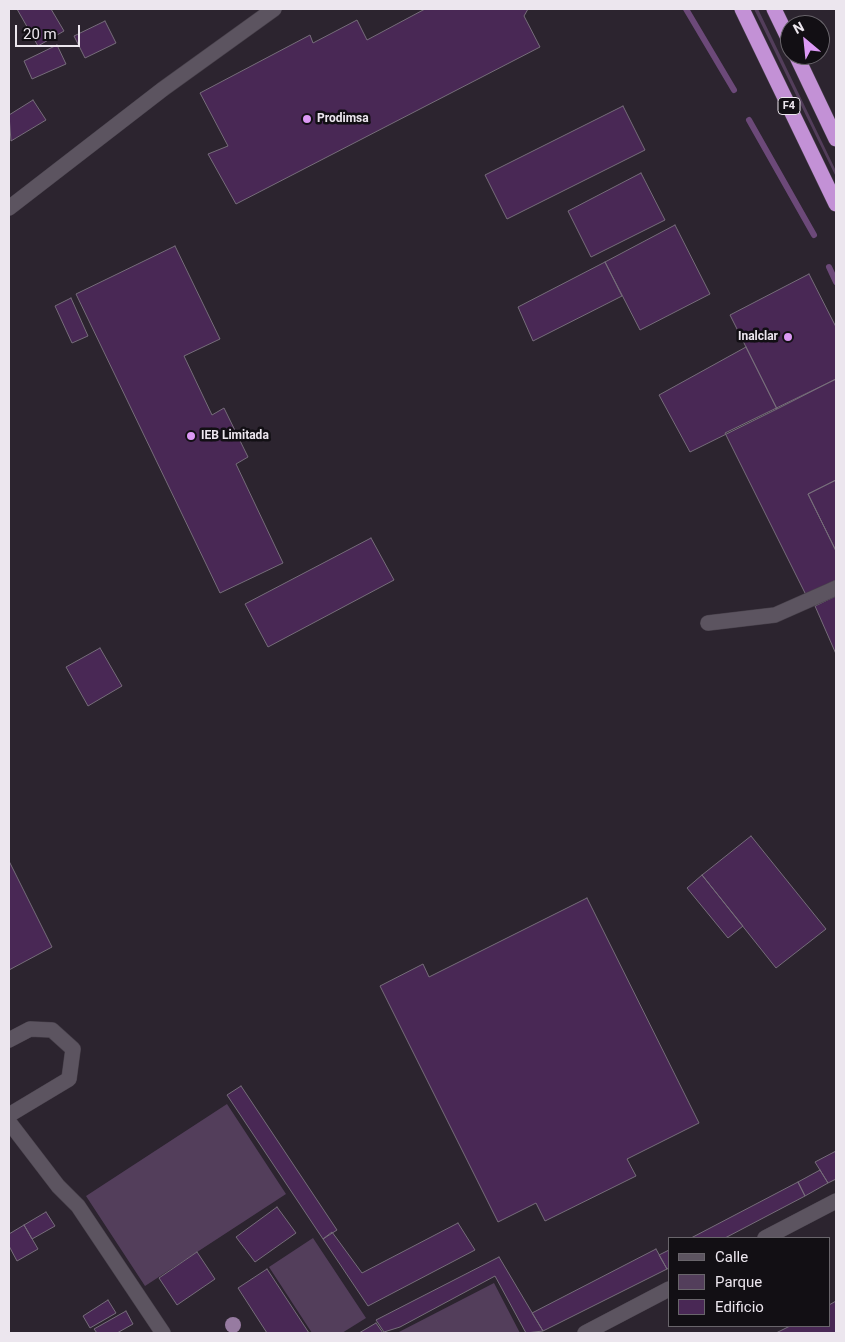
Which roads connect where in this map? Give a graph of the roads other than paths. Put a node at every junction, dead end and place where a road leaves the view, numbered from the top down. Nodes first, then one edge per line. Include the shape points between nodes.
1 (274, 9) edge
2 (742, 9) edge
3 (774, 9) edge
4 (780, 21) edge
5 (801, 65) edge
6 (836, 139) edge
7 (836, 204) edge
8 (9, 208) edge
9 (836, 588) edge
10 (708, 622) dead end
11 (9, 1040) edge
12 (9, 1114) edge
13 (9, 1122) edge
14 (836, 1201) edge
15 (767, 1237) edge
16 (668, 1290) edge
17 (163, 1333) edge
18 (585, 1333) edge

1 - 8 street
2 - 7 highway, F4
3 - 4 highway
5 - 6 highway, F4
9 - 10 street via 775,615
11 - 12 street via 30,1029 52,1030 73,1049 69,1079
13 - 17 street via 58,1186 78,1206
14 - 15 street
16 - 18 street

